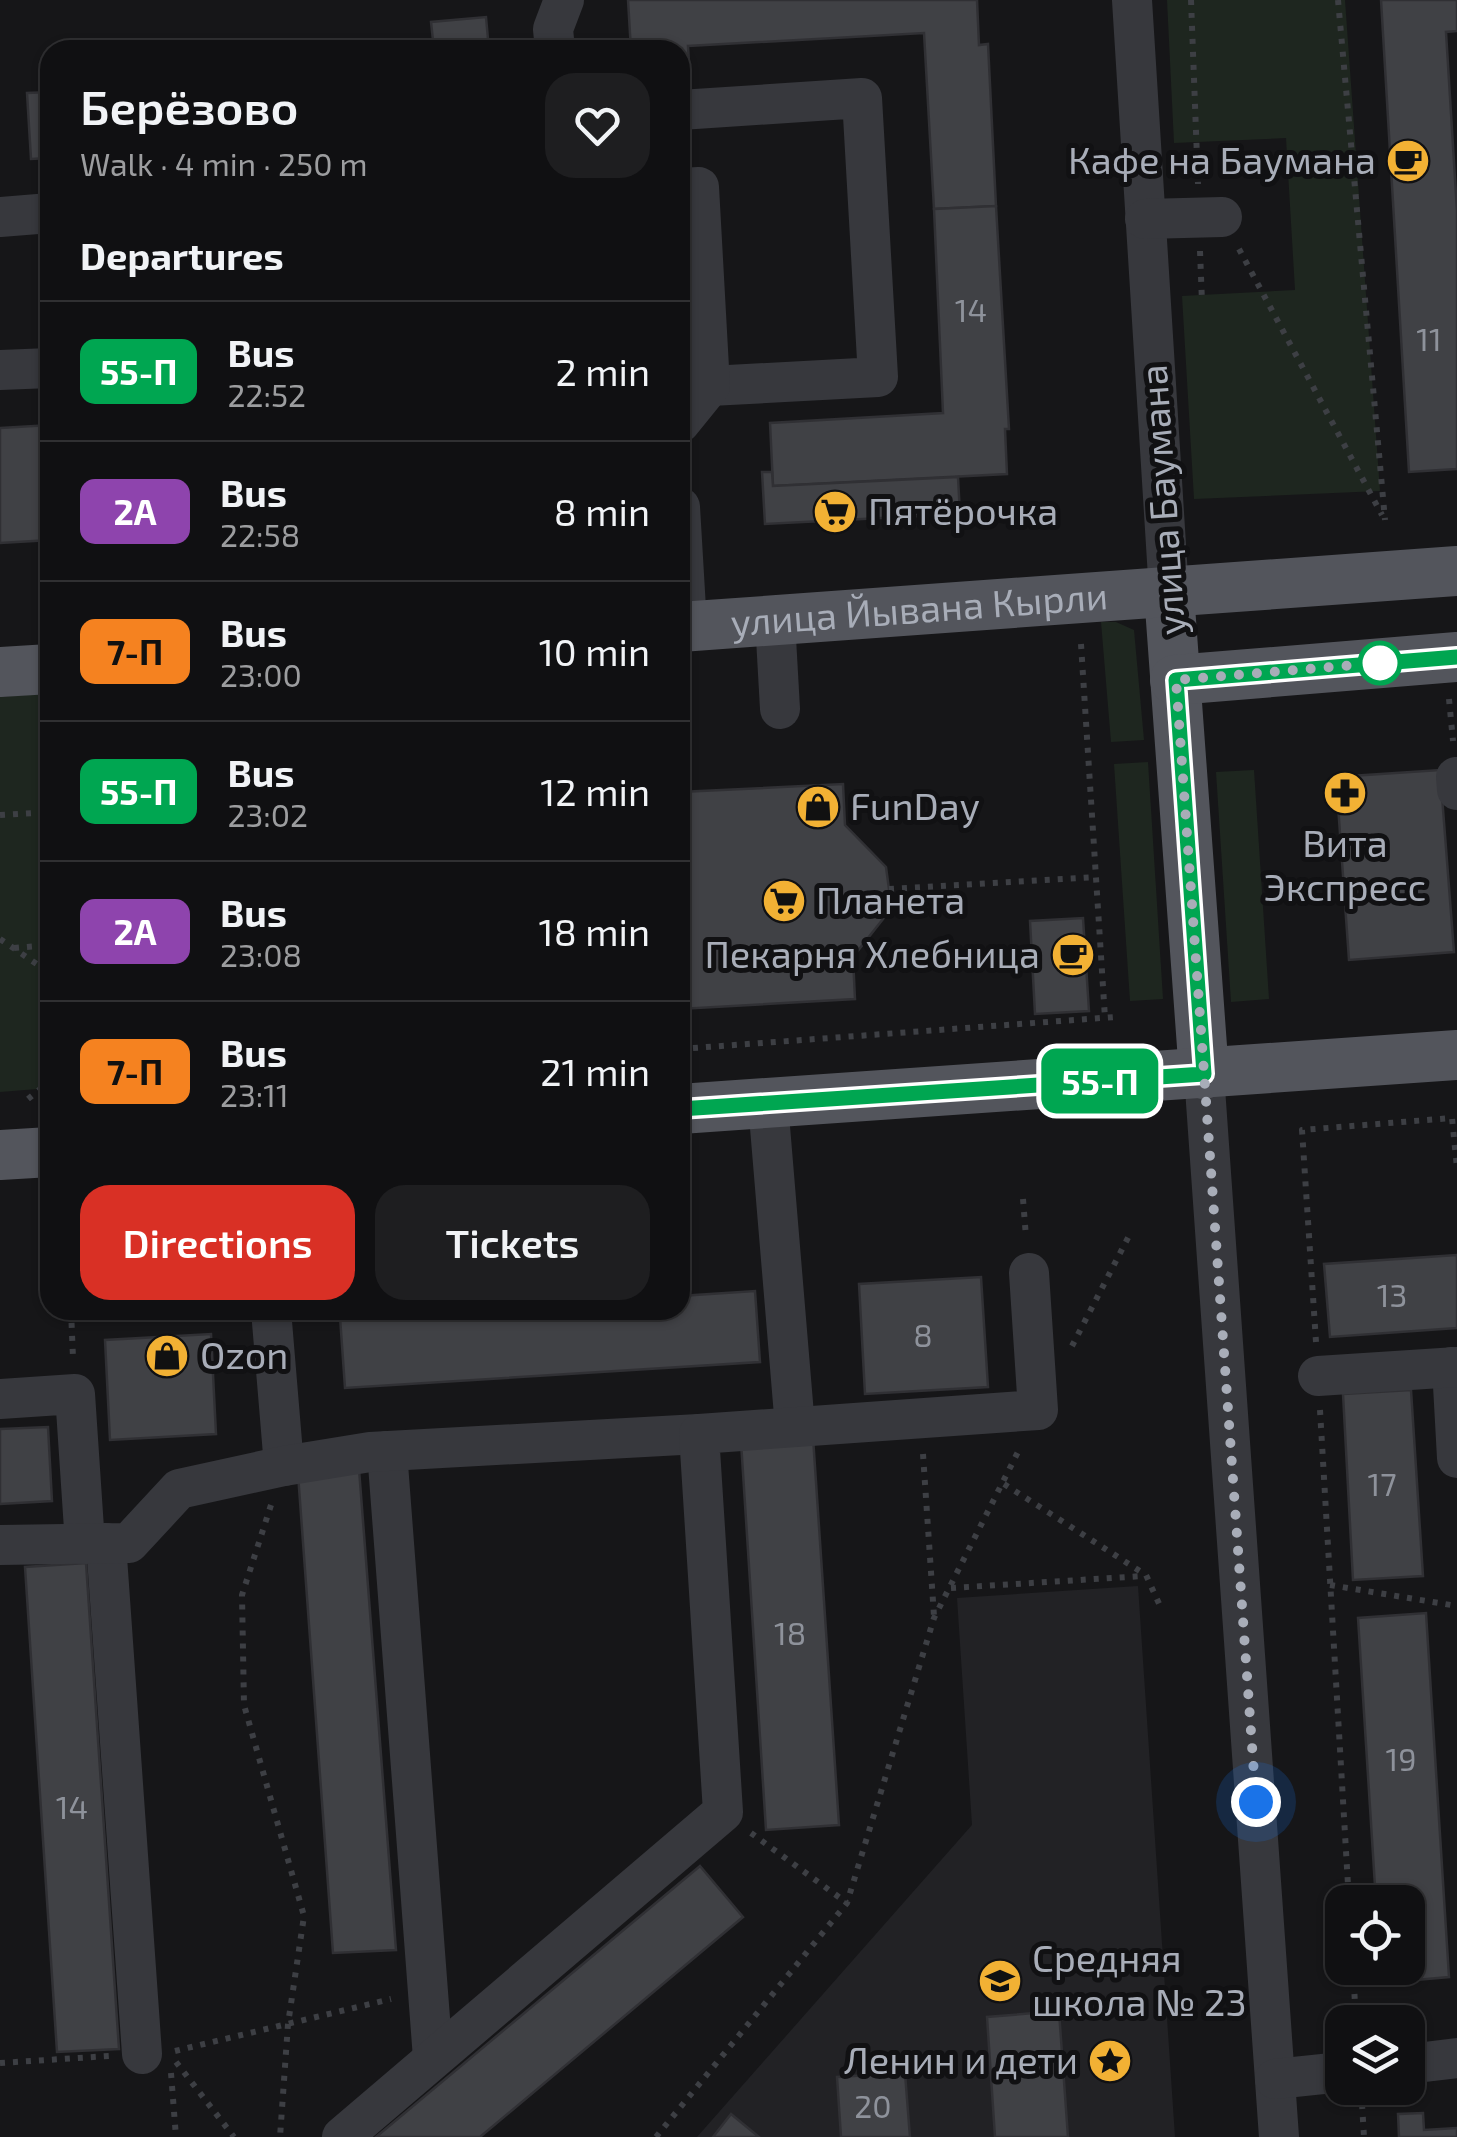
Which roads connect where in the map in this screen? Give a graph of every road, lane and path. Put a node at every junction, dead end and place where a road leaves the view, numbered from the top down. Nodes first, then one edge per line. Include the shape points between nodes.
1 (564, 0) edge
2 (1132, 0) edge
3 (1191, 0) edge
4 (1338, 0) edge
5 (554, 40) edge
6 (690, 109) edge
7 (690, 187) edge
8 (40, 214) edge
9 (0, 217) edge
10 (1210, 217) junction
11 (1145, 220) junction
12 (1202, 302) dead end
13 (40, 368) edge
14 (0, 370) edge
15 (710, 386) junction
16 (690, 411) edge
17 (1457, 571) edge
18 (1169, 592) junction
19 (775, 620) junction
20 (690, 626) edge
21 (1082, 644) dead end
22 (1457, 657) edge
23 (40, 669) edge
24 (0, 672) edge
25 (1176, 680) junction
26 (780, 709) dead end
27 (1456, 777) edge
28 (1457, 790) edge
29 (40, 813) edge
30 (0, 815) edge
31 (1096, 877) junction
32 (890, 889) dead end
33 (0, 939) edge
34 (40, 946) edge
35 (12, 948) junction
36 (40, 967) edge
37 (1115, 1017) dead end
38 (1105, 1018) junction
39 (690, 1048) edge
40 (1457, 1055) edge
41 (1204, 1074) junction
42 (40, 1089) edge
43 (28, 1099) dead end
44 (768, 1104) junction
45 (690, 1108) edge
46 (40, 1153) edge
47 (0, 1155) edge
48 (1457, 1168) edge
49 (1131, 1232) dead end
50 (1029, 1273) dead end
51 (71, 1320) edge
52 (272, 1320) edge
53 (1454, 1367) edge
54 (1318, 1376) junction
55 (75, 1394) junction
56 (0, 1399) edge
57 (1038, 1410) junction
58 (920, 1418) junction
59 (794, 1427) junction
60 (699, 1434) junction
61 (387, 1451) junction
62 (1457, 1458) edge
63 (284, 1466) junction
64 (1004, 1484) junction
65 (95, 1543) junction
66 (0, 1545) edge
67 (1146, 1575) junction
68 (1330, 1585) junction
69 (949, 1588) junction
70 (1457, 1606) edge
71 (1160, 1608) dead end
72 (934, 1618) junction
73 (723, 1812) junction
74 (1348, 1885) edge
75 (847, 1903) junction
76 (428, 1990) junction
77 (288, 2024) junction
78 (142, 2054) dead end
79 (433, 2058) junction
80 (1457, 2058) edge
81 (1425, 2062) edge
82 (1325, 2074) edge
83 (1275, 2079) junction
84 (1361, 2105) edge
85 (176, 2137) edge
86 (280, 2137) edge
87 (342, 2137) edge
88 (656, 2137) edge
89 (1279, 2137) edge
90 (1364, 2137) edge

1 - 5 street
2 - 11 street, улица Баумана
3 - 10 path
4 - 10 path via 1385,520
6 - 15 street via 862,98 878,378
7 - 15 street via 699,187
8 - 9 street
10 - 11 street
10 - 12 path
11 - 18 street, улица Баумана
13 - 14 street
15 - 16 street
17 - 18 main road, улица Йывана Кырли
18 - 19 main road, улица Йывана Кырли
18 - 25 main road, улица Баумана
19 - 20 main road, улица Йывана Кырли
19 - 26 street
21 - 31 path
22 - 25 main road
23 - 24 main road
25 - 41 main road, улица Баумана
27 - 28 street
29 - 30 path
31 - 32 path
31 - 38 path
33 - 35 path
34 - 35 path
35 - 36 path
37 - 38 path
38 - 39 path
40 - 41 main road
41 - 44 main road
41 - 83 street, улица Баумана
42 - 43 path
44 - 45 main road
44 - 59 street
46 - 47 main road
48 - 54 path via 1452,1118 1302,1130
49 - 57 path
50 - 57 street
51 - 55 path
52 - 63 street
53 - 54 street
53 - 62 street
54 - 68 path
55 - 56 street
55 - 65 street
57 - 58 street
57 - 64 path
58 - 59 street
58 - 72 path
59 - 60 street
60 - 61 street
60 - 73 street
61 - 63 street
61 - 76 street
63 - 65 street via 179,1489 129,1543
63 - 77 path via 242,1595 244,1705 304,1916
64 - 67 path
64 - 69 path
65 - 66 street
65 - 78 street
67 - 69 path
67 - 71 path
68 - 70 path
68 - 74 path
69 - 72 path
72 - 75 path
73 - 75 path
73 - 79 street
75 - 88 path
76 - 77 path
76 - 79 street
77 - 85 path via 169,2053
77 - 86 path
79 - 87 street
80 - 81 street
82 - 83 street
83 - 89 street, улица Баумана
84 - 90 path

